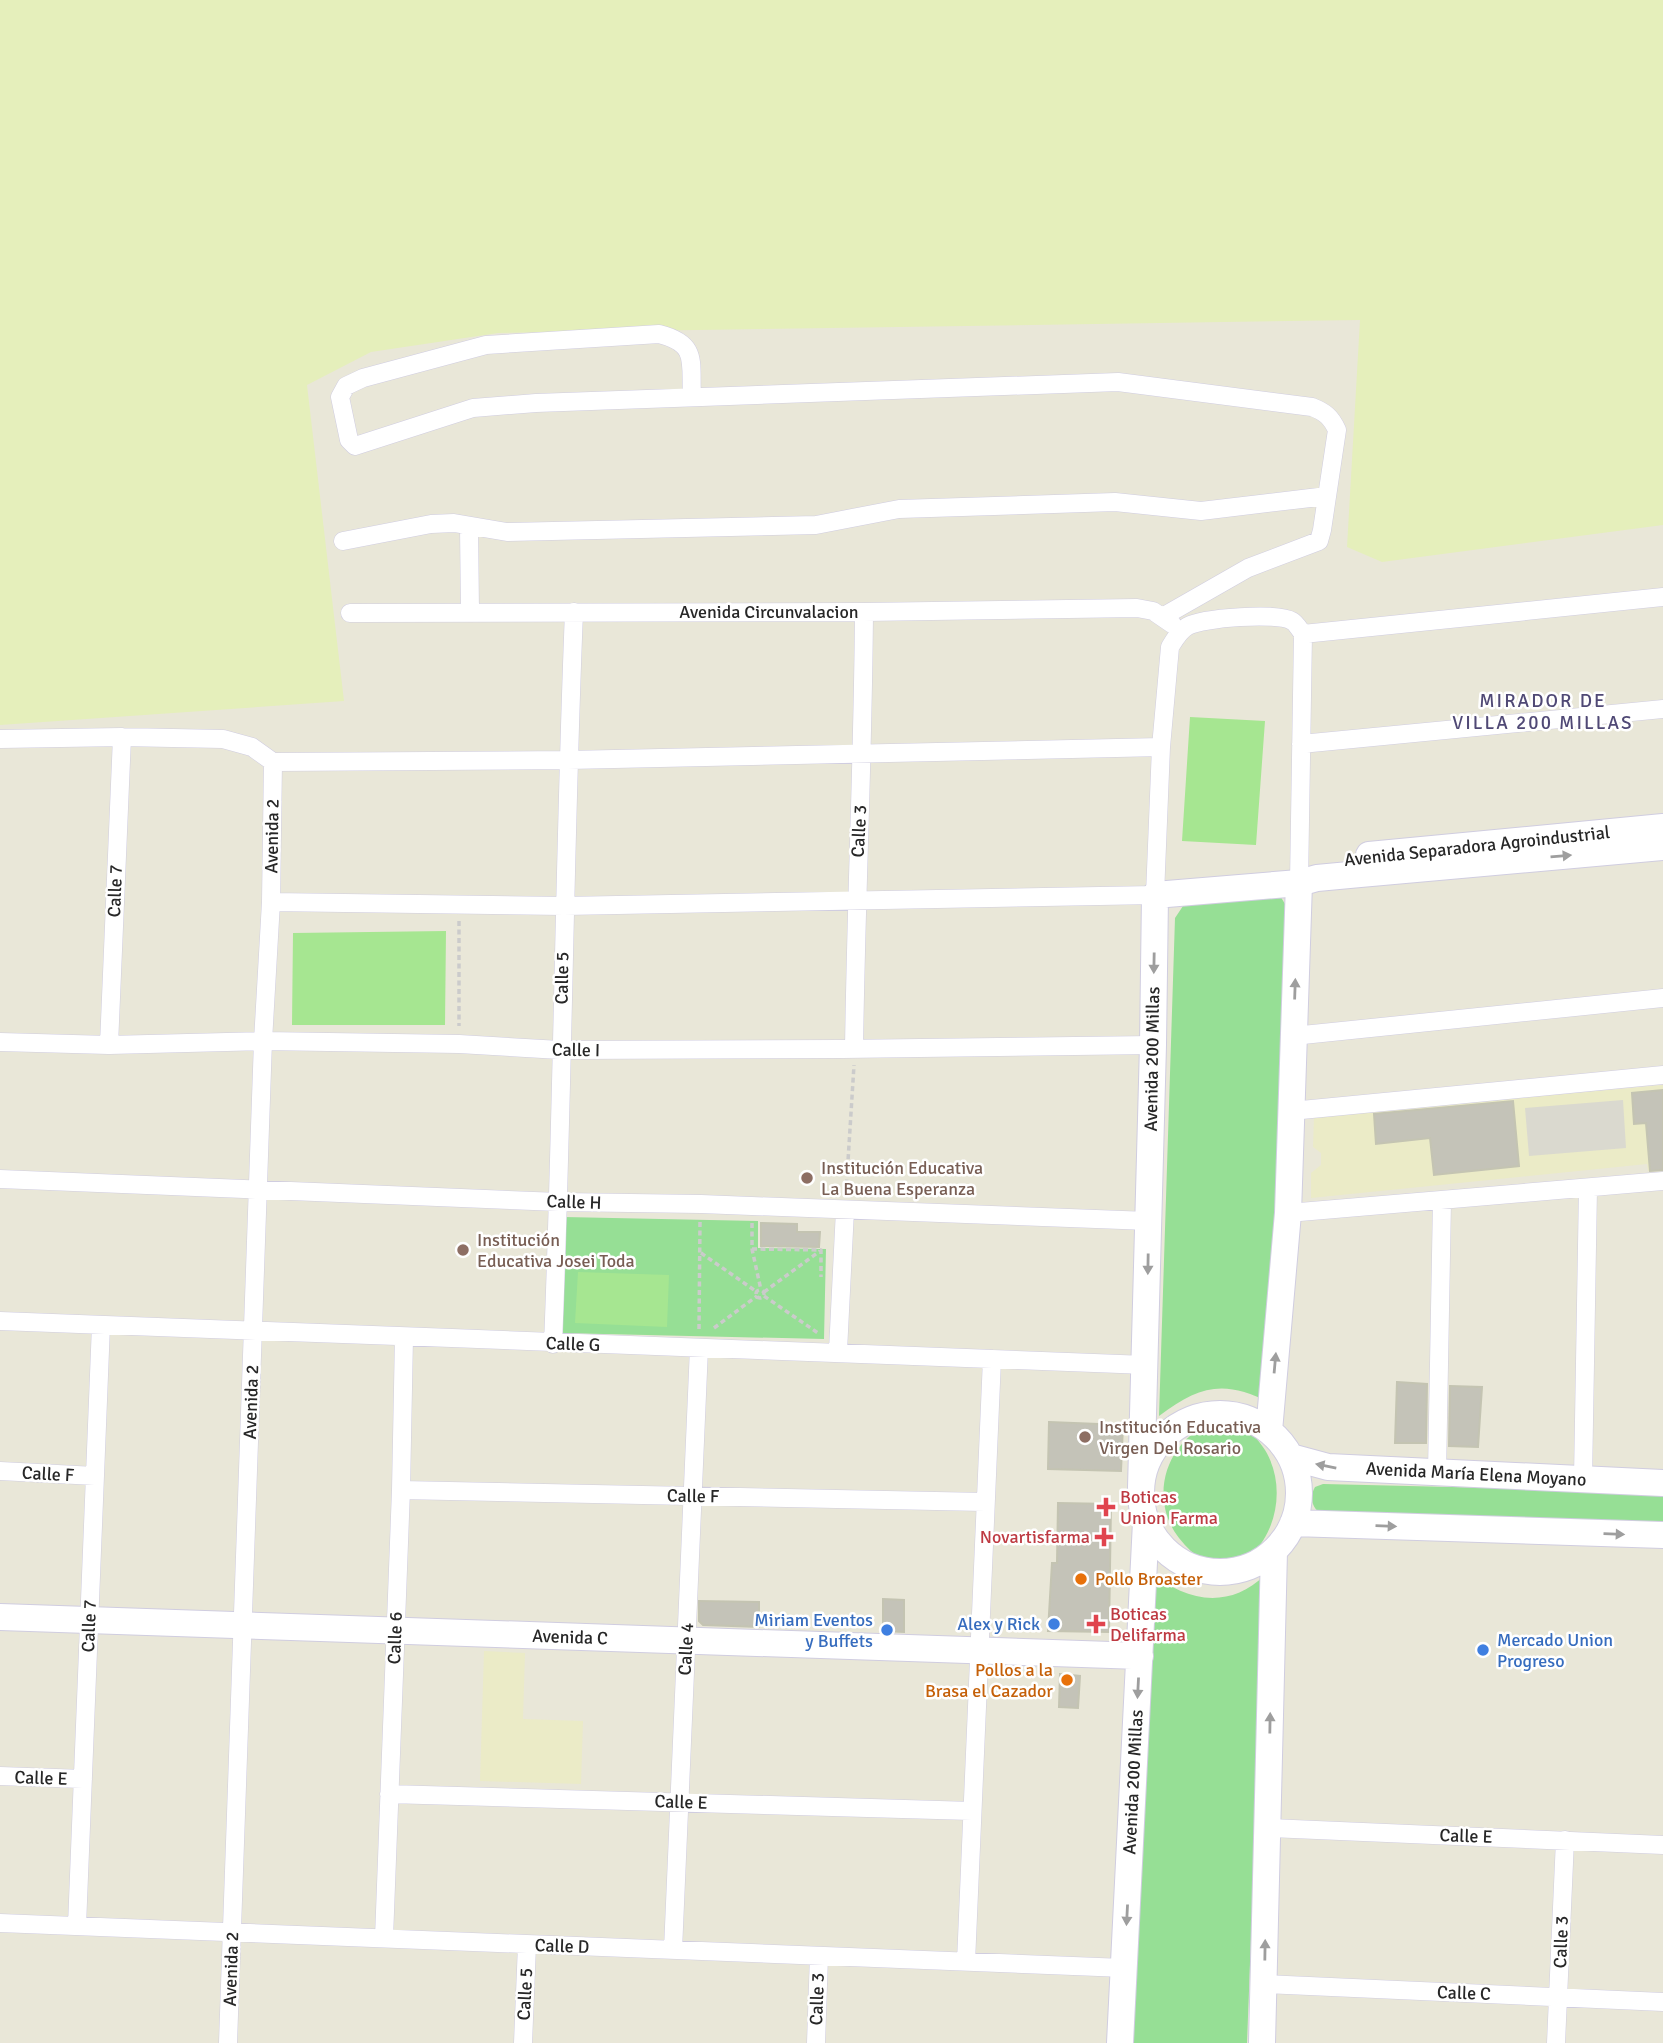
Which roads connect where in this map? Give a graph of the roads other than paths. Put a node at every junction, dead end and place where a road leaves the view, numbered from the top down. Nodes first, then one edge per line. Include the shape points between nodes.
1 (692, 397) junction
2 (1327, 496) junction
3 (468, 527) junction
4 (343, 541) dead end
5 (1663, 597) edge
6 (470, 612) junction
7 (574, 612) junction
8 (864, 612) junction
9 (350, 613) dead end
10 (1164, 616) junction
11 (1178, 634) junction
12 (1303, 634) junction
13 (1663, 709) edge
14 (122, 737) junction
15 (0, 739) edge
16 (1301, 744) junction
17 (1161, 747) junction
18 (863, 753) junction
19 (568, 760) junction
20 (274, 762) junction
21 (1663, 827) edge
22 (1663, 847) edge
23 (1299, 883) junction
24 (1154, 895) junction
25 (271, 902) junction
26 (856, 902) junction
27 (564, 906) junction
28 (1663, 998) edge
29 (1293, 1036) junction
30 (263, 1041) junction
31 (0, 1042) edge
32 (108, 1045) junction
33 (1153, 1045) junction
34 (855, 1049) junction
35 (561, 1050) junction
36 (1663, 1075) edge
37 (1291, 1111) junction
38 (0, 1179) edge
39 (1663, 1181) edge
40 (258, 1188) junction
41 (1588, 1188) junction
42 (1442, 1201) junction
43 (559, 1202) junction
44 (845, 1210) junction
45 (1288, 1213) junction
46 (1149, 1221) junction
47 (0, 1321) edge
48 (101, 1325) junction
49 (253, 1331) junction
50 (404, 1337) junction
51 (704, 1340) junction
52 (553, 1343) junction
53 (838, 1351) junction
54 (992, 1359) junction
55 (1146, 1365) junction
56 (1269, 1431) junction
57 (1291, 1457) junction
58 (0, 1471) edge
59 (1437, 1473) junction
60 (95, 1476) junction
61 (1583, 1479) junction
62 (1663, 1483) edge
63 (1141, 1488) junction
64 (401, 1490) junction
65 (694, 1496) junction
66 (985, 1502) junction
67 (1146, 1522) junction
68 (1293, 1523) junction
69 (1663, 1535) edge
70 (1274, 1551) junction
71 (0, 1617) edge
72 (89, 1620) junction
73 (243, 1626) junction
74 (395, 1631) junction
75 (686, 1641) junction
76 (979, 1651) junction
77 (1140, 1656) junction
78 (0, 1776) edge
79 (83, 1779) junction
80 (389, 1794) junction
81 (679, 1802) junction
82 (972, 1811) junction
83 (1268, 1828) junction
84 (1565, 1840) junction
85 (1663, 1845) edge
86 (0, 1923) edge
87 (77, 1926) junction
88 (232, 1933) junction
89 (384, 1938) junction
90 (527, 1944) junction
91 (673, 1950) junction
92 (819, 1956) junction
93 (966, 1962) junction
94 (1124, 1968) junction
95 (1265, 1984) junction
96 (1559, 1996) junction
97 (1663, 2002) edge
98 (228, 2043) edge
99 (523, 2043) edge
100 (816, 2043) edge
101 (1120, 2043) edge
102 (1262, 2043) edge
103 (1556, 2043) edge

1 - 1 street via 473,408 355,446 349,440 340,397 346,386 363,378 486,345 659,334 684,343
1 - 2 street via 1118,382 1312,407 1323,411 1337,430
2 - 3 street via 1200,511 1115,502 899,509 816,525 507,532
2 - 10 street via 1319,541 1248,568
3 - 4 street via 431,524
3 - 6 street
5 - 12 street
6 - 7 street, Avenida Circunvalacion
6 - 9 street, Avenida Circunvalacion
7 - 8 street, Avenida Circunvalacion
7 - 19 street, Calle 5
8 - 10 street, Avenida Circunvalacion via 1138,608
8 - 18 street, Calle 3
10 - 11 street
11 - 12 street via 1202,621 1276,616 1293,621
11 - 17 street, Avenida 200 Millas via 1170,647
12 - 16 street
13 - 16 street
14 - 15 street
14 - 20 street via 223,738 252,747
14 - 32 street, Calle 7
16 - 23 street
17 - 18 street
17 - 24 street, Avenida 200 Millas
18 - 19 street
18 - 26 street, Calle 3
19 - 20 street
19 - 27 street, Calle 5
20 - 25 street, Avenida 2
21 - 23 street, Avenida Separadora Agroindustrial via 1365,855 1322,866 1306,873
23 -> 22 street, Avenida Separadora Agroindustrial via 1350,874
23 - 24 street, Avenida Separadora Agroindustrial
29 -> 23 street
24 - 26 street
24 -> 33 street, Avenida 200 Millas
25 - 27 street
25 - 30 street, Avenida 2
26 - 27 street
26 - 34 street, Calle 3
27 - 35 street, Calle 5
28 - 29 street
29 - 37 street
30 - 32 street, Calle I
30 - 35 street, Calle I
30 - 40 street, Avenida 2
31 - 32 street, Calle I
33 - 34 street, Calle I
33 - 46 street, Avenida 200 Millas
34 - 35 street, Calle I
35 - 43 street, Calle 5
36 - 37 street
37 - 45 street
38 - 40 street, Calle H
39 - 41 street
40 - 43 street, Calle H
40 - 49 street, Avenida 2
41 - 42 street
41 - 61 street
42 - 45 street
42 - 59 street
43 - 44 street, Calle H
43 - 52 street, Calle 5
44 - 46 street, Calle H
44 - 53 street
56 -> 45 street
46 -> 55 street, Avenida 200 Millas
47 - 48 street, Calle G
48 - 49 street, Calle G
48 - 60 street, Calle 7
49 - 50 street, Calle G
49 - 73 street, Avenida 2
50 - 52 street, Calle G
50 - 64 street, Calle 6
51 - 52 street, Calle G
51 - 53 street, Calle G
51 - 65 street, Calle 4
53 - 54 street, Calle G
54 - 55 street, Calle G
54 - 66 street
55 - 63 street, Avenida 200 Millas
56 - 57 street
56 - 63 street via 1239,1416 1188,1421 1161,1441 1151,1455
59 -> 57 street, Avenida María Elena Moyano via 1328,1467
57 - 68 street via 1299,1490
58 - 60 street, Calle F
59 - 61 street, Avenida María Elena Moyano
60 - 72 street, Calle 7
61 - 62 street, Avenida María Elena Moyano
63 - 67 street
64 - 65 street, Calle F
64 - 74 street, Calle 6
65 - 66 street, Calle F
65 - 75 street, Calle 4
66 - 76 street
67 - 70 street via 1178,1560 1210,1571 1244,1568
67 - 77 street, Avenida 200 Millas
68 -> 69 street
68 - 70 street
83 -> 70 street
71 - 72 street, Avenida C
72 - 73 street, Avenida C
72 - 79 street, Calle 7
73 - 74 street, Avenida C
73 - 88 street, Avenida 2
74 - 75 street, Avenida C
74 - 80 street, Calle 6
75 - 76 street, Avenida C
75 - 81 street, Calle 4
76 - 77 street, Avenida C
76 - 82 street
77 -> 94 street, Avenida 200 Millas
78 - 79 street, Calle E
79 - 87 street, Calle 7
80 - 81 street, Calle E
80 - 89 street, Calle 6
81 - 82 street, Calle E
81 - 91 street, Calle 4
82 - 93 street
83 - 84 street, Calle E
95 -> 83 street
84 - 85 street, Calle E
84 - 96 street, Calle 3
86 - 87 street, Calle D
87 - 88 street, Calle D
88 - 89 street, Calle D
88 - 98 street, Avenida 2
89 - 90 street, Calle D
90 - 91 street, Calle D
90 - 99 street, Calle 5
91 - 92 street, Calle D
92 - 93 street, Calle D
92 - 100 street, Calle 3
93 - 94 street, Calle D
94 - 101 street, Avenida 200 Millas
95 - 96 street, Calle C
95 - 102 street
96 - 97 street, Calle C
96 - 103 street, Calle 3

